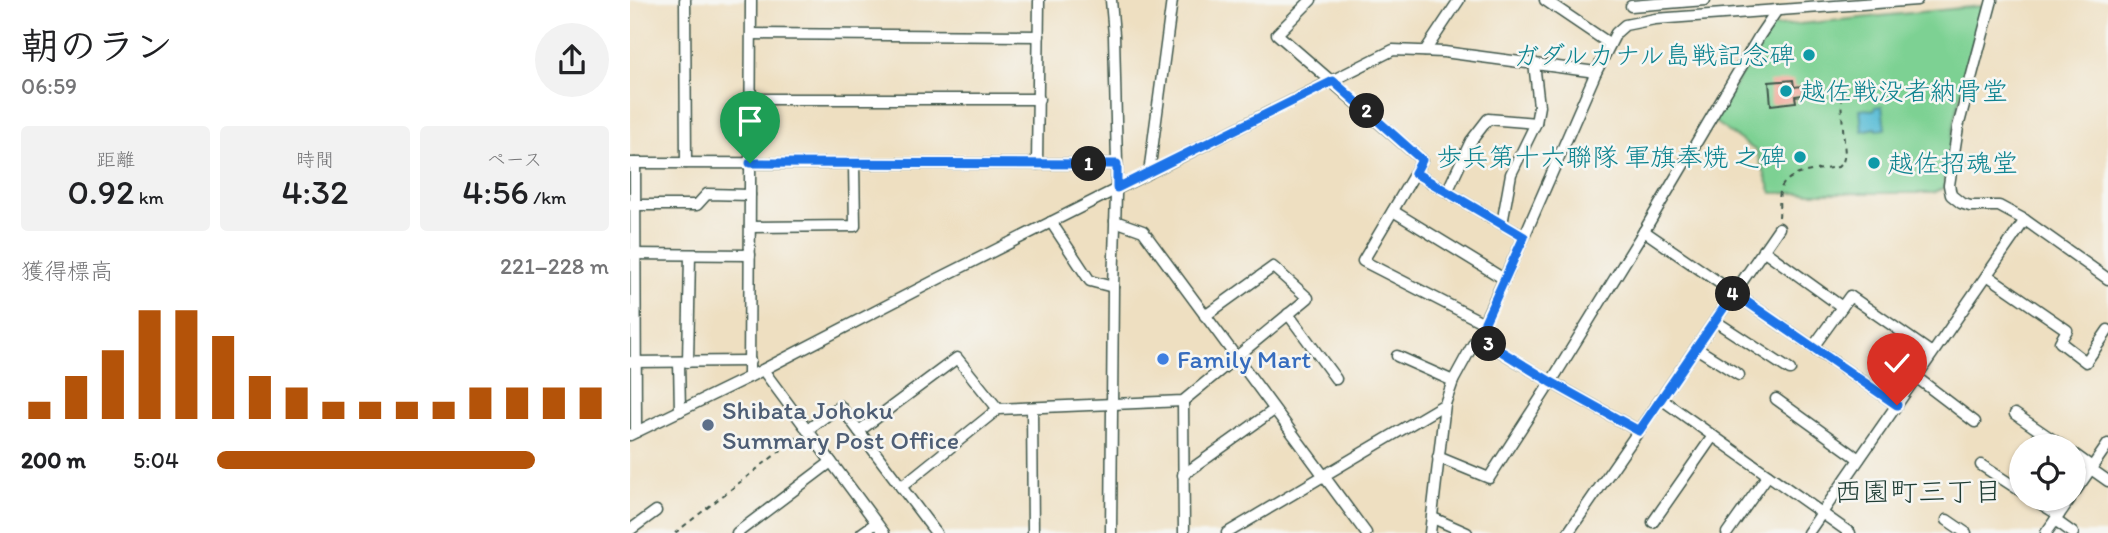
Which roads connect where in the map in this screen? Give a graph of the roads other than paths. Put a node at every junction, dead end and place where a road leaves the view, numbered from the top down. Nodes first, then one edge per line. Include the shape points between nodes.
1 (685, 0) edge
2 (751, 0) edge
3 (1039, 0) edge
4 (1111, 0) edge
5 (1172, 0) edge
6 (1311, 0) edge
7 (1459, 0) edge
8 (1545, 0) edge
9 (1704, 0) edge
10 (1756, 0) edge
11 (1915, 0) edge
12 (1992, 0) edge
13 (1629, 3) edge
14 (1777, 10) junction
15 (1762, 12) junction
16 (1706, 16) junction
17 (1636, 22) junction
18 (752, 34) junction
19 (1039, 36) junction
20 (1610, 44) junction
21 (1425, 51) junction
22 (1534, 63) junction
23 (1597, 72) junction
24 (1333, 81) junction
25 (750, 99) junction
26 (1039, 99) junction
27 (1536, 123) junction
28 (633, 163) edge
29 (686, 163) junction
30 (750, 163) junction
31 (855, 164) junction
32 (1037, 164) junction
33 (1117, 164) junction
34 (1149, 173) junction
35 (1415, 173) junction
36 (1117, 188) junction
37 (1447, 192) junction
38 (750, 195) junction
39 (633, 205) edge
40 (1393, 211) junction
41 (2025, 220) junction
42 (1115, 221) junction
43 (1051, 222) junction
44 (1502, 224) junction
45 (750, 227) junction
46 (1779, 228) road end
47 (1644, 231) junction
48 (1524, 237) junction
49 (1763, 250) junction
50 (633, 254) edge
51 (690, 254) junction
52 (750, 255) junction
53 (1987, 275) junction
54 (1504, 279) junction
55 (2108, 279) edge
56 (1113, 287) junction
57 (1734, 293) junction
58 (1842, 307) junction
59 (1288, 314) junction
60 (1205, 316) junction
61 (1715, 321) junction
62 (1484, 323) junction
63 (2108, 330) edge
64 (1478, 337) junction
65 (1813, 347) junction
66 (1696, 348) junction
67 (1932, 354) junction
68 (1397, 356) dead end
69 (1235, 357) junction
70 (633, 362) edge
71 (684, 362) junction
72 (750, 362) junction
73 (763, 370) junction
74 (1790, 370) dead end
75 (1739, 375) dead end
76 (749, 377) junction
77 (1916, 377) junction
78 (1336, 379) dead end
79 (1453, 381) junction
80 (1551, 382) junction
81 (1661, 399) junction
82 (1776, 399) dead end
83 (1182, 401) junction
84 (1113, 404) junction
85 (1445, 404) junction
86 (1897, 405) junction
87 (1032, 408) junction
88 (998, 409) junction
89 (1274, 410) junction
90 (680, 411) junction
91 (2015, 414) dead end
92 (1975, 422) dead end
93 (807, 430) junction
94 (859, 431) junction
95 (1639, 431) junction
96 (633, 434) edge
97 (2044, 434) edge
98 (1713, 436) junction
99 (2108, 444) edge
100 (1438, 457) junction
101 (1859, 459) junction
102 (831, 462) junction
103 (2086, 464) edge
104 (1981, 465) dead end
105 (2091, 468) junction
106 (1183, 475) junction
107 (1768, 475) junction
108 (2086, 475) edge
109 (1324, 477) junction
110 (2108, 481) edge
111 (2009, 483) edge
112 (901, 487) junction
113 (656, 511) dead end
114 (2048, 511) edge
115 (2062, 511) edge
116 (1822, 513) junction
117 (1433, 518) junction
118 (2057, 518) junction
119 (1947, 520) dead end
120 (1653, 522) dead end
121 (876, 523) junction
122 (630, 530) edge
123 (737, 533) edge
124 (862, 533) edge
125 (884, 533) edge
126 (936, 533) edge
127 (1033, 533) edge
128 (1111, 533) edge
129 (1184, 533) edge
130 (1227, 533) edge
131 (1366, 533) edge
132 (1430, 533) edge
133 (1467, 533) edge
134 (1568, 533) edge
135 (1727, 533) edge
136 (1808, 533) edge
137 (1850, 533) edge
138 (1966, 533) edge
139 (2046, 533) edge
140 (2073, 533) edge

1 - 29 street
2 - 18 street
3 - 19 street
4 - 33 street
5 - 34 street
6 - 24 street via 1277,34
7 - 21 street
8 - 20 street
9 - 13 street
9 - 16 street
10 - 15 street
11 - 14 street
12 - 41 street via 1958,127 1949,185 1951,195 1961,204 1999,206
13 - 17 street
14 - 15 street
14 - 47 street
15 - 16 street
16 - 17 street
17 - 20 street via 1625,25
18 - 19 street
18 - 25 street
19 - 26 street
20 - 23 street
21 - 22 street
21 - 24 street via 1393,50
22 - 23 street
22 - 27 street via 1539,106
23 - 48 street
24 - 34 street
24 - 35 street via 1422,160
25 - 26 street
25 - 30 street
26 - 32 street
27 - 37 street via 1488,119 1471,141
27 - 44 street via 1511,174
28 - 29 street
28 - 39 street
29 - 30 street
30 - 31 street
30 - 38 street
31 - 32 street
31 - 45 street via 855,226
32 - 33 street
33 - 36 street
34 - 36 street
35 - 37 street
35 - 40 street
36 - 42 street
36 - 43 street
37 - 44 street
38 - 39 street via 707,194 696,205
38 - 45 street
39 - 50 street
40 - 54 street
40 - 62 street via 1363,261
41 - 53 street
41 - 55 street
42 - 56 street
42 - 60 street via 1143,231
43 - 56 street via 1090,281
43 - 73 street
44 - 48 street
45 - 52 street
46 - 49 street
47 - 57 street
47 - 80 street
48 - 54 street
49 - 57 street
49 - 58 street
50 - 51 street
50 - 70 street
51 - 52 street
51 - 71 street
52 - 72 street
53 - 63 street via 2067,330 2060,342 2086,362
53 - 67 street
54 - 62 street
56 - 84 street
57 - 61 street
57 - 65 street
58 - 65 street
58 - 67 street via 1850,296
59 - 60 street via 1308,298 1273,267
59 - 69 street
59 - 78 street
60 - 69 street
61 - 66 street
61 - 74 street
62 - 64 street
64 - 79 street
64 - 80 street
65 - 86 street
66 - 75 street
66 - 81 street
67 - 77 street
68 - 79 street
69 - 83 street
69 - 89 street
70 - 71 street
70 - 96 street
71 - 72 street
71 - 90 street
72 - 76 street
73 - 76 street
73 - 93 street
76 - 90 street
77 - 86 street
77 - 92 street
79 - 85 street
80 - 95 street
80 - 100 street via 1489,478
81 - 95 street
81 - 98 street
82 - 101 street
83 - 84 street
83 - 106 street
84 - 87 street
84 - 128 street
85 - 100 street
85 - 109 street
86 - 101 street
87 - 88 street
87 - 127 street
88 - 94 street via 957,358
88 - 112 street
89 - 106 street
89 - 109 street
90 - 96 street
91 - 97 street
93 - 94 street via 840,406
93 - 102 street
94 - 112 street
95 - 134 street
98 - 107 street
98 - 120 street
99 - 105 street
100 - 117 street
101 - 116 street
102 - 121 street
102 - 123 street
103 - 105 street
104 - 111 street
105 - 108 street
105 - 110 street
106 - 129 street
107 - 116 street
107 - 135 street
109 - 130 street
109 - 131 street
112 - 126 street
113 - 122 street
114 - 118 street
115 - 118 street
116 - 136 street
116 - 137 street
117 - 132 street
117 - 133 street
118 - 139 street
118 - 140 street
119 - 138 street
121 - 124 street
121 - 125 street

